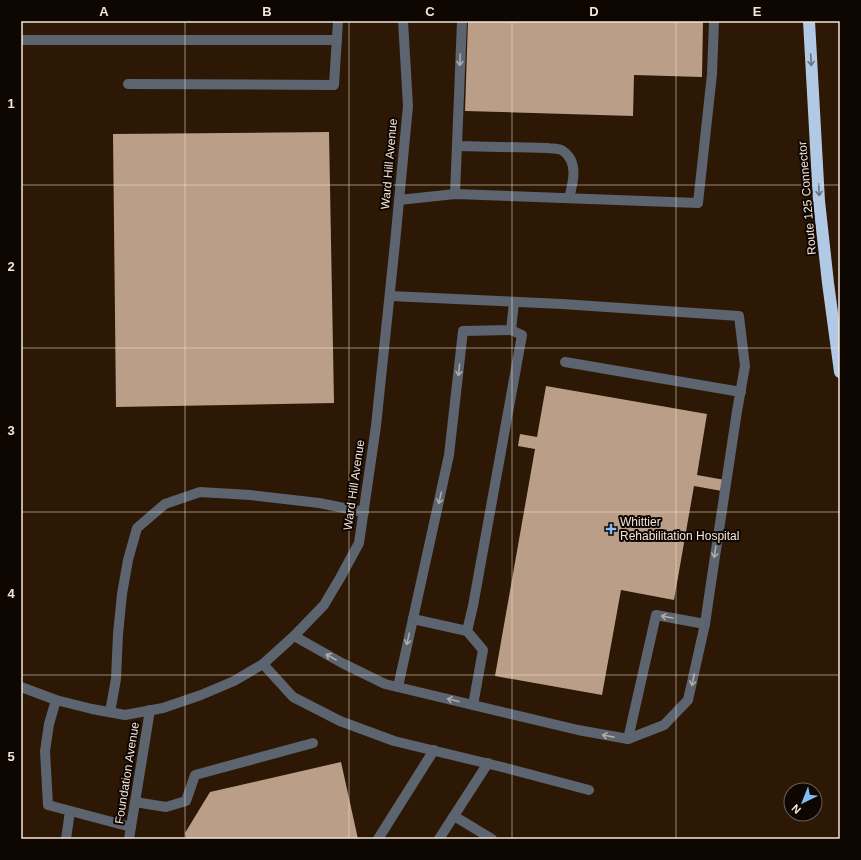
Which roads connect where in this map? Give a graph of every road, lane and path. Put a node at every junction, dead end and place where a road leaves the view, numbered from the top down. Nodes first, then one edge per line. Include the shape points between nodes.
1 (338, 21) edge
2 (403, 21) edge
3 (462, 21) edge
4 (714, 21) edge
5 (809, 21) edge
6 (21, 40) edge
7 (337, 40) junction
8 (128, 84) dead end
9 (457, 146) junction
10 (455, 194) junction
11 (569, 198) junction
12 (399, 200) junction
13 (390, 296) junction
14 (514, 302) junction
15 (511, 330) junction
16 (565, 362) dead end
17 (840, 372) edge
18 (741, 392) junction
19 (364, 512) junction
20 (413, 620) junction
21 (705, 624) junction
22 (467, 631) junction
23 (294, 636) junction
24 (263, 664) junction
25 (21, 687) edge
26 (398, 687) junction
27 (56, 700) junction
28 (473, 705) junction
29 (150, 710) junction
30 (110, 712) junction
31 (628, 739) junction
32 (313, 742) dead end
33 (434, 750) junction
34 (488, 763) junction
35 (589, 790) dead end
36 (135, 802) junction
37 (70, 811) junction
38 (454, 816) junction
39 (131, 827) junction
40 (66, 839) edge
41 (129, 839) edge
42 (378, 839) edge
43 (439, 839) edge
44 (492, 839) edge

1 - 7 street
2 - 12 street, Ward Hill Avenue via 408,106
3 -> 9 street
4 - 11 street via 712,74 698,203
5 -> 17 highway, Route 125 Connector via 819,201
6 - 7 street
7 - 8 street via 334,86
9 - 10 street
9 - 11 street via 562,150 570,158 573,167 574,178
10 - 11 street
10 - 12 street
12 - 13 street, Ward Hill Avenue
13 - 14 street
13 - 19 street, Ward Hill Avenue
14 - 15 street
14 - 18 street via 738,316 745,366
15 -> 20 street via 463,331 449,456
15 - 22 street via 522,336
16 - 18 street
18 -> 21 street
19 - 23 street, Ward Hill Avenue via 359,543 340,578 324,605
19 - 30 street via 319,503 200,492 165,504 137,528 128,560 122,594 116,679
20 - 22 street
20 -> 26 street
21 -> 31 street via 688,700 664,725
21 -> 31 street via 656,615
22 - 28 street via 483,650
23 - 24 street, Ward Hill Avenue
26 -> 23 street via 385,684 342,663
24 - 29 street, Ward Hill Avenue via 234,681 201,695
24 - 33 street via 292,697 340,721 394,741
25 - 27 street, Ward Hill Avenue
28 -> 26 street
27 - 30 street, Ward Hill Avenue
27 - 37 street via 45,751 48,805
31 -> 28 street
29 - 30 street, Ward Hill Avenue via 125,715
29 - 36 street, Foundation Avenue
32 - 36 street via 195,775 186,801 166,807
33 - 34 street
33 - 42 street
34 - 35 street
34 - 38 street
36 - 39 street, Foundation Avenue
37 - 39 street
37 - 40 street
38 - 43 street
38 - 44 street
39 - 41 street, Foundation Avenue

